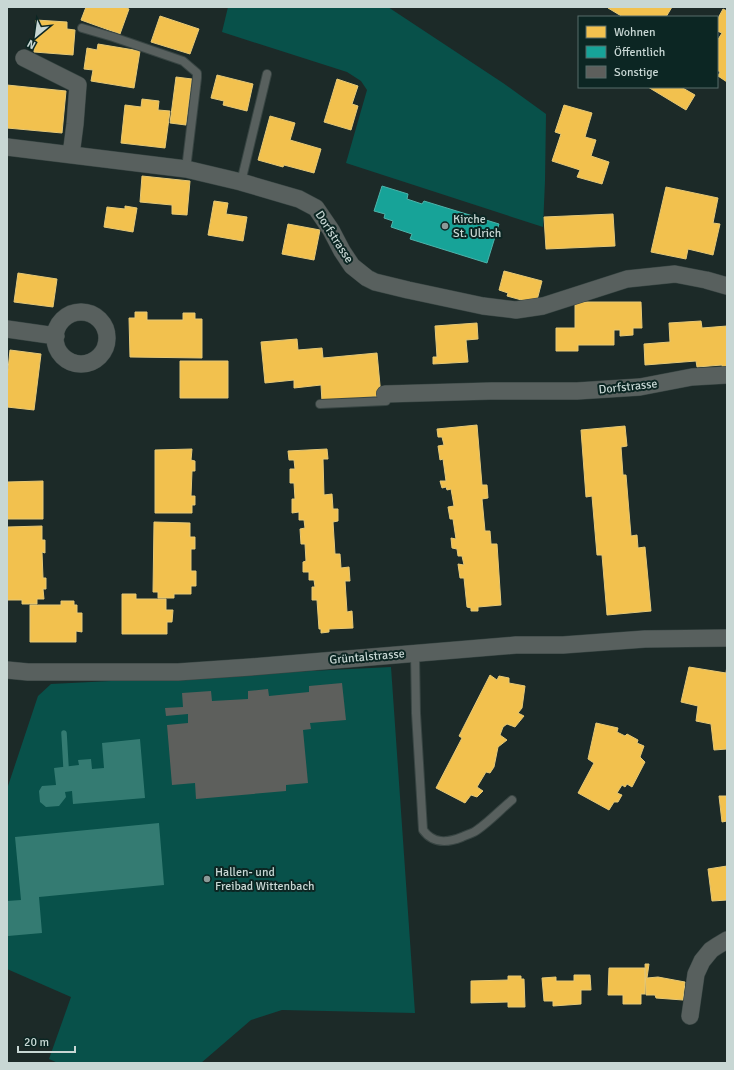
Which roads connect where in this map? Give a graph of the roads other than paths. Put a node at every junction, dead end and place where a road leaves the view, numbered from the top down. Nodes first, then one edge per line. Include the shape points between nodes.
1 (82, 28) dead end
2 (24, 58) dead end
3 (267, 74) dead end
4 (7, 147) edge
5 (71, 155) junction
6 (186, 169) junction
7 (241, 182) junction
8 (727, 286) edge
9 (7, 329) edge
10 (56, 336) dead end
11 (727, 375) edge
12 (384, 394) joint
13 (320, 404) dead end
14 (727, 638) edge
15 (415, 654) junction
16 (7, 670) edge
17 (512, 800) dead end
18 (727, 940) edge
19 (690, 1016) dead end

1 - 6 lane via 183,61 197,73
2 - 5 street via 78,85
3 - 7 lane
4 - 5 street, Dorfstrasse
5 - 6 street, Dorfstrasse
6 - 7 street, Dorfstrasse
7 - 8 street, Dorfstrasse via 299,199 316,208 352,266 375,282 408,290 483,306 516,310 544,306 627,279 676,274
9 - 10 street
11 - 12 street, Dorfstrasse via 692,377 640,387 577,391
12 - 13 lane via 386,401
14 - 15 street, Grüntalstrasse via 516,645
15 - 16 street, Grüntalstrasse via 178,672
15 - 17 lane via 423,830 442,842 456,839 474,832
18 - 19 street via 702,961 696,974

